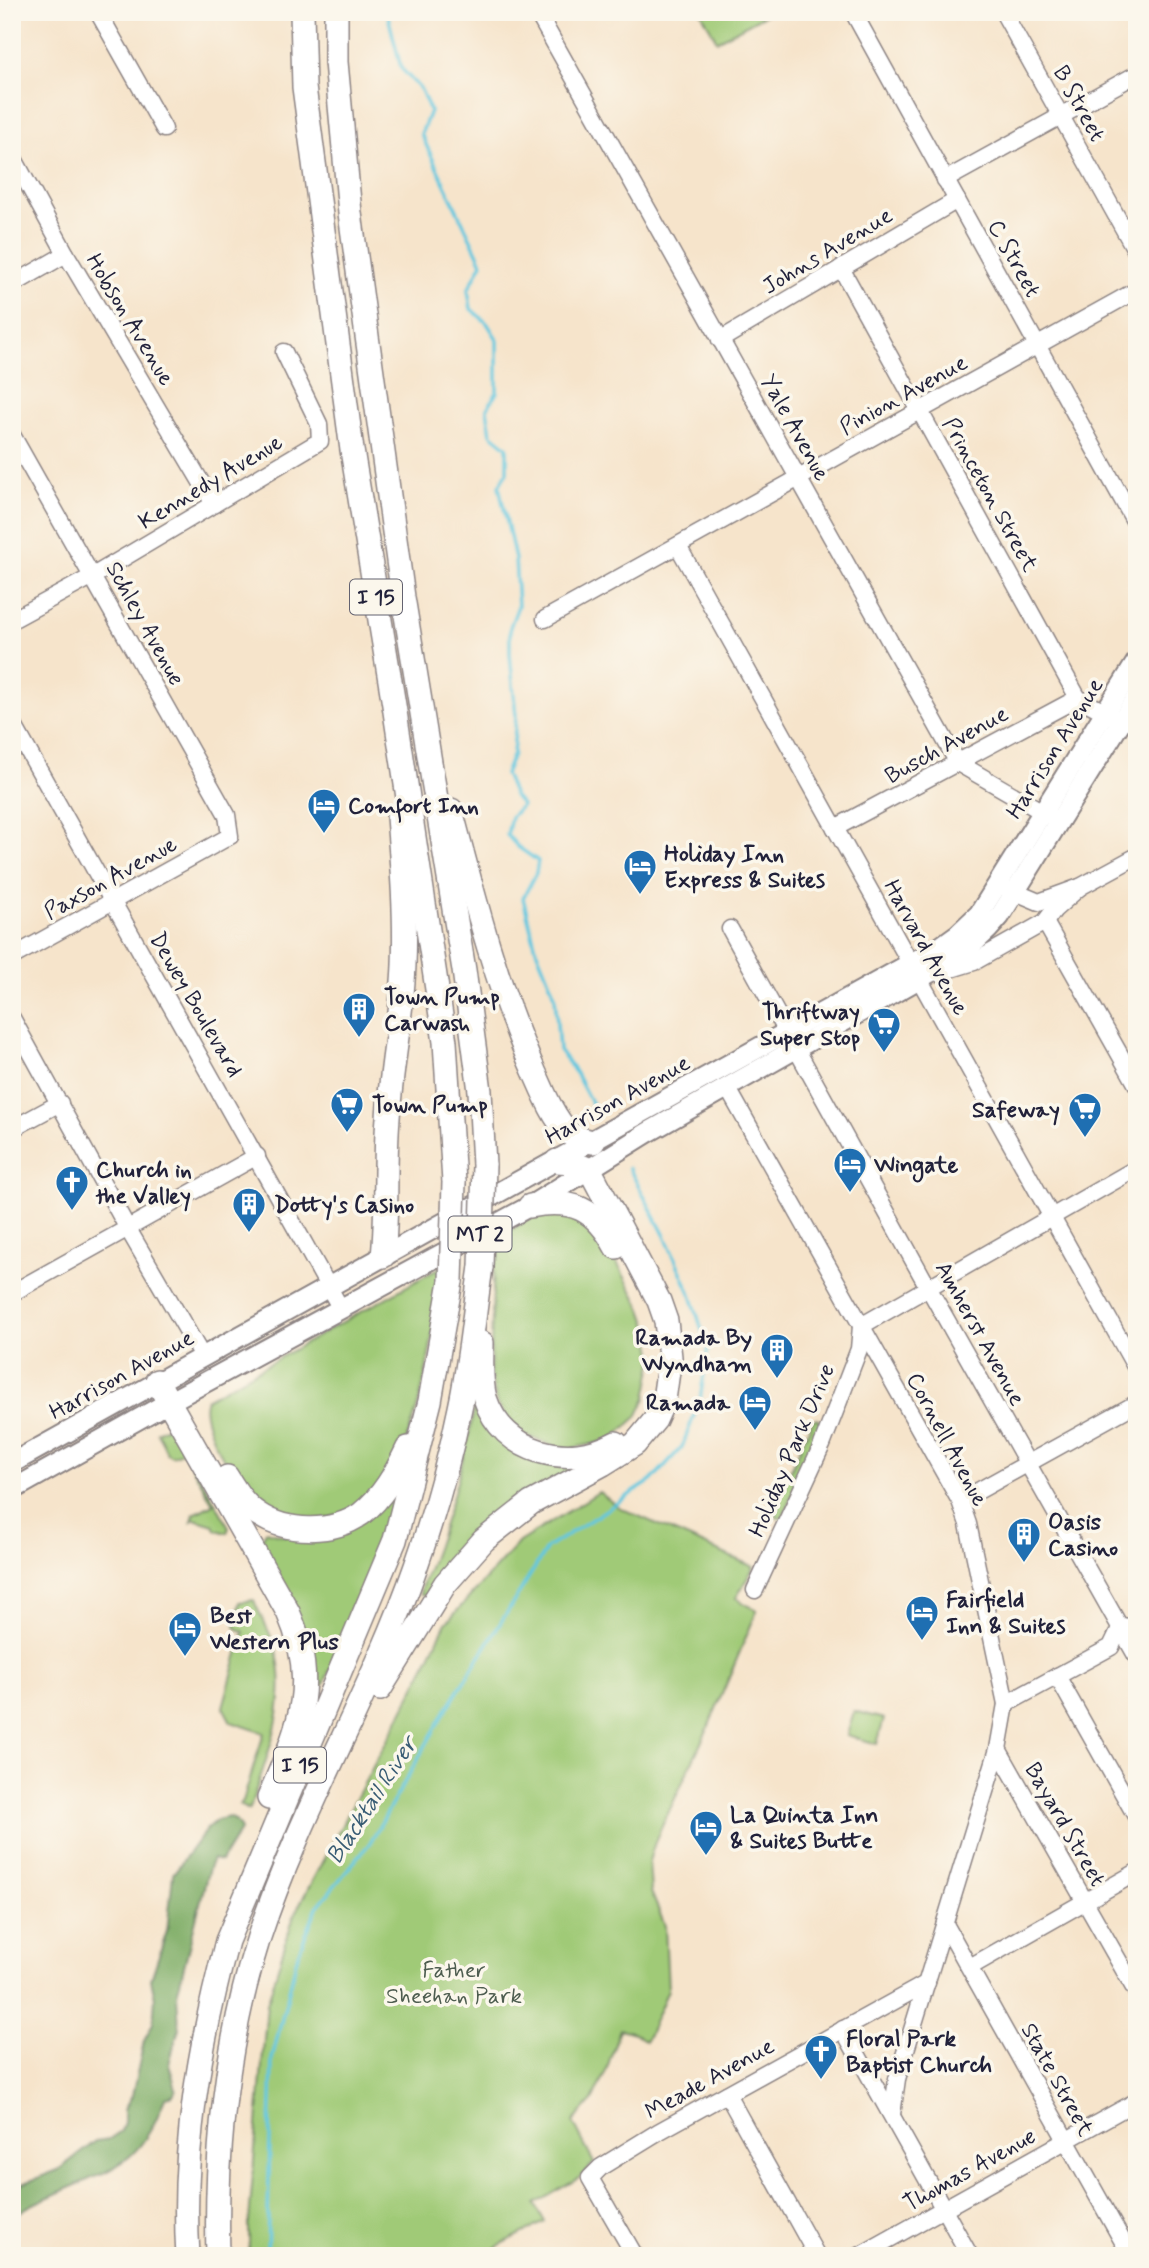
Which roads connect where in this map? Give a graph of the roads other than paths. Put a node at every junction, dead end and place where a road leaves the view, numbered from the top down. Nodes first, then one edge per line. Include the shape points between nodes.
1 (98, 12) edge
2 (302, 12) edge
3 (337, 12) edge
4 (537, 12) edge
5 (853, 12) edge
6 (1003, 12) edge
7 (1137, 74) edge
8 (1061, 116) junction
9 (164, 129) dead end
10 (12, 155) edge
11 (946, 180) junction
12 (957, 200) junction
13 (1137, 253) edge
14 (66, 254) junction
15 (841, 268) junction
16 (12, 285) edge
17 (1137, 290) edge
18 (720, 340) junction
19 (1037, 345) junction
20 (284, 352) dead end
21 (920, 411) junction
22 (12, 435) edge
23 (798, 478) junction
24 (214, 504) junction
25 (1137, 526) edge
26 (678, 546) junction
27 (93, 576) junction
28 (403, 597) junction
29 (545, 619) dead end
30 (12, 620) edge
31 (1137, 661) edge
32 (1137, 696) edge
33 (1078, 698) junction
34 (394, 705) junction
35 (1114, 717) junction
36 (12, 723) edge
37 (958, 763) junction
38 (1051, 816) junction
39 (835, 828) junction
40 (230, 836) joint
41 (1137, 856) edge
42 (1080, 887) junction
43 (1007, 888) junction
44 (113, 901) junction
45 (1045, 922) junction
46 (730, 929) dead end
47 (12, 957) edge
48 (914, 971) junction
49 (12, 1018) edge
50 (792, 1038) junction
51 (1137, 1085) edge
52 (727, 1087) junction
53 (60, 1103) junction
54 (12, 1129) edge
55 (593, 1142) junction
56 (257, 1156) junction
57 (557, 1161) junction
58 (1137, 1168) edge
59 (590, 1170) junction
60 (530, 1206) junction
61 (1051, 1216) junction
62 (128, 1229) junction
63 (383, 1256) junction
64 (481, 1267) junction
65 (328, 1286) junction
66 (928, 1287) junction
67 (12, 1293) edge
68 (341, 1309) junction
69 (861, 1326) junction
70 (202, 1356) junction
71 (1137, 1370) edge
72 (164, 1377) junction
73 (175, 1399) junction
74 (430, 1401) junction
75 (1137, 1403) edge
76 (12, 1463) edge
77 (1028, 1463) junction
78 (12, 1490) edge
79 (960, 1501) junction
80 (755, 1590) dead end
81 (1129, 1627) edge
82 (1137, 1657) edge
83 (1057, 1676) junction
84 (1006, 1704) junction
85 (998, 1749) junction
86 (336, 1756) junction
87 (1137, 1818) edge
88 (1137, 1872) edge
89 (1085, 1902) junction
90 (946, 1926) junction
91 (227, 1941) junction
92 (970, 1967) junction
93 (927, 1983) junction
94 (1137, 1993) edge
95 (843, 2029) junction
96 (727, 2094) junction
97 (1137, 2101) edge
98 (892, 2114) junction
99 (1067, 2141) junction
100 (944, 2209) junction
101 (188, 2256) edge
102 (218, 2256) edge
103 (635, 2256) edge
104 (817, 2256) edge
105 (859, 2256) edge
106 (970, 2256) edge
107 (1131, 2256) edge

1 - 9 street
2 - 34 highway, I 15 via 307,113 352,450
3 - 28 highway, I 15 via 336,62 350,213
4 - 18 street, Yale Avenue
5 - 11 street, C Street
6 - 8 street, B Street
7 - 8 street
8 - 11 street
8 - 13 street, B Street
10 - 14 street, Hobson Avenue
11 - 12 street, C Street
12 - 15 street, Johns Avenue
12 - 19 street, C Street
14 - 16 street
14 - 24 street, Hobson Avenue
15 - 18 street, Johns Avenue
15 - 21 street, Princeton Street
17 - 19 street, Pinion Avenue
18 - 23 street, Yale Avenue
19 - 21 street, Pinion Avenue
19 - 25 street, C Street
20 - 24 street, Kennedy Avenue via 319,424 320,442
21 - 23 street, Pinion Avenue
21 - 33 street, Princeton Street
22 - 27 street, Schley Avenue
23 - 26 street, Pinion Avenue
23 - 37 street, Yale Avenue
24 - 27 street, Kennedy Avenue
26 - 29 street, Pinion Avenue
26 - 39 street, Harvard Avenue
27 - 30 street, Kennedy Avenue
27 - 40 street, Schley Avenue via 227,815
28 - 55 highway via 432,710 448,798 499,979 541,1088 570,1135
28 - 64 highway, I 15, bridge via 480,1091 484,1165
31 - 35 main road, Harrison Avenue
32 - 35 main road, Harrison Avenue
33 - 35 street
33 - 37 street, Busch Avenue
34 - 63 highway via 404,966 385,1153
34 - 74 highway, I 15, bridge via 445,1042 454,1182 451,1281
35 - 38 main road, Harrison Avenue
36 - 44 street, Dewey Boulevard
37 - 38 street
37 - 39 street, Busch Avenue
38 - 43 main road, Harrison Avenue
39 - 48 street, Harvard Avenue
40 - 44 street, Paxson Avenue
41 - 42 street
42 - 43 street via 1039,902
42 - 45 street
43 - 48 main road, Harrison Avenue
44 - 47 street, Paxson Avenue
44 - 56 street, Dewey Boulevard
45 - 48 street via 974,961
45 - 51 street
46 - 50 street, Amherst Avenue
48 - 50 main road, Harrison Avenue
48 - 61 street, Harvard Avenue
49 - 53 street
50 - 52 main road, Harrison Avenue
50 - 55 main road, Harrison Avenue
50 - 66 street, Amherst Avenue
52 - 59 main road, Harrison Avenue
52 - 69 street, Cornell Avenue
53 - 54 street
53 - 62 street
55 - 57 main road, Harrison Avenue
56 - 62 street
56 - 65 street, Dewey Boulevard
57 - 59 highway
57 - 63 main road, Harrison Avenue
58 - 61 street
59 - 60 main road, Harrison Avenue / MT 2
59 - 86 highway via 666,1321 670,1357 664,1400 635,1444 531,1503 477,1548 445,1584 361,1724
60 - 64 highway via 554,1202 576,1206 592,1216 610,1235 650,1309 657,1338 656,1383 645,1411 626,1436 601,1451 555,1456 518,1442 500,1425 485,1397 481,1370
60 - 68 main road, Harrison Avenue / MT 2
61 - 66 street
61 - 71 street, Harvard Avenue
62 - 67 street
62 - 70 street
63 - 65 main road, Harrison Avenue
64 - 86 highway, I 15 via 461,1407 438,1498 416,1567
65 - 68 street, Dewey Boulevard
65 - 70 main road, Harrison Avenue
66 - 69 street
66 - 77 street, Amherst Avenue
68 - 73 main road, Harrison Avenue / MT 2
69 - 79 street, Cornell Avenue
69 - 80 street, Holiday Park Drive via 859,1349 822,1445
70 - 72 main road, Harrison Avenue
72 - 73 highway
72 - 76 main road, Harrison Avenue
73 - 74 highway via 242,1499 257,1514 299,1528 343,1522 376,1500 393,1479
73 - 78 main road, Harrison Avenue / MT 2
73 - 91 highway via 288,1612 304,1661 304,1697 295,1732 233,1893
74 - 91 highway, I 15 via 395,1540
75 - 77 street
77 - 79 street
77 - 81 street, Amherst Avenue
79 - 84 street, Cornell Avenue
81 - 82 street, Amherst Avenue
81 - 83 street via 1111,1647
83 - 84 street
83 - 87 street
84 - 85 street, Cornell Avenue
85 - 89 street, Bayard Street
85 - 90 street, Cornell Avenue
86 - 102 highway, I 15 via 259,1937 233,2039 219,2132
88 - 89 street
89 - 92 street
89 - 94 street, Bayard Street
90 - 92 street, State Street
90 - 93 street, Cornell Avenue
91 - 101 highway, I 15 via 194,2099
92 - 99 street, State Street
93 - 95 street, Meade Avenue
93 - 98 street, Cornell Avenue via 897,2079
95 - 96 street, Meade Avenue
95 - 98 street
96 - 103 street, Meade Avenue via 658,2132 590,2178
96 - 104 street
97 - 99 street, Thomas Avenue
98 - 100 street
99 - 100 street, Thomas Avenue
99 - 107 street, State Street
100 - 105 street, Thomas Avenue
100 - 106 street

